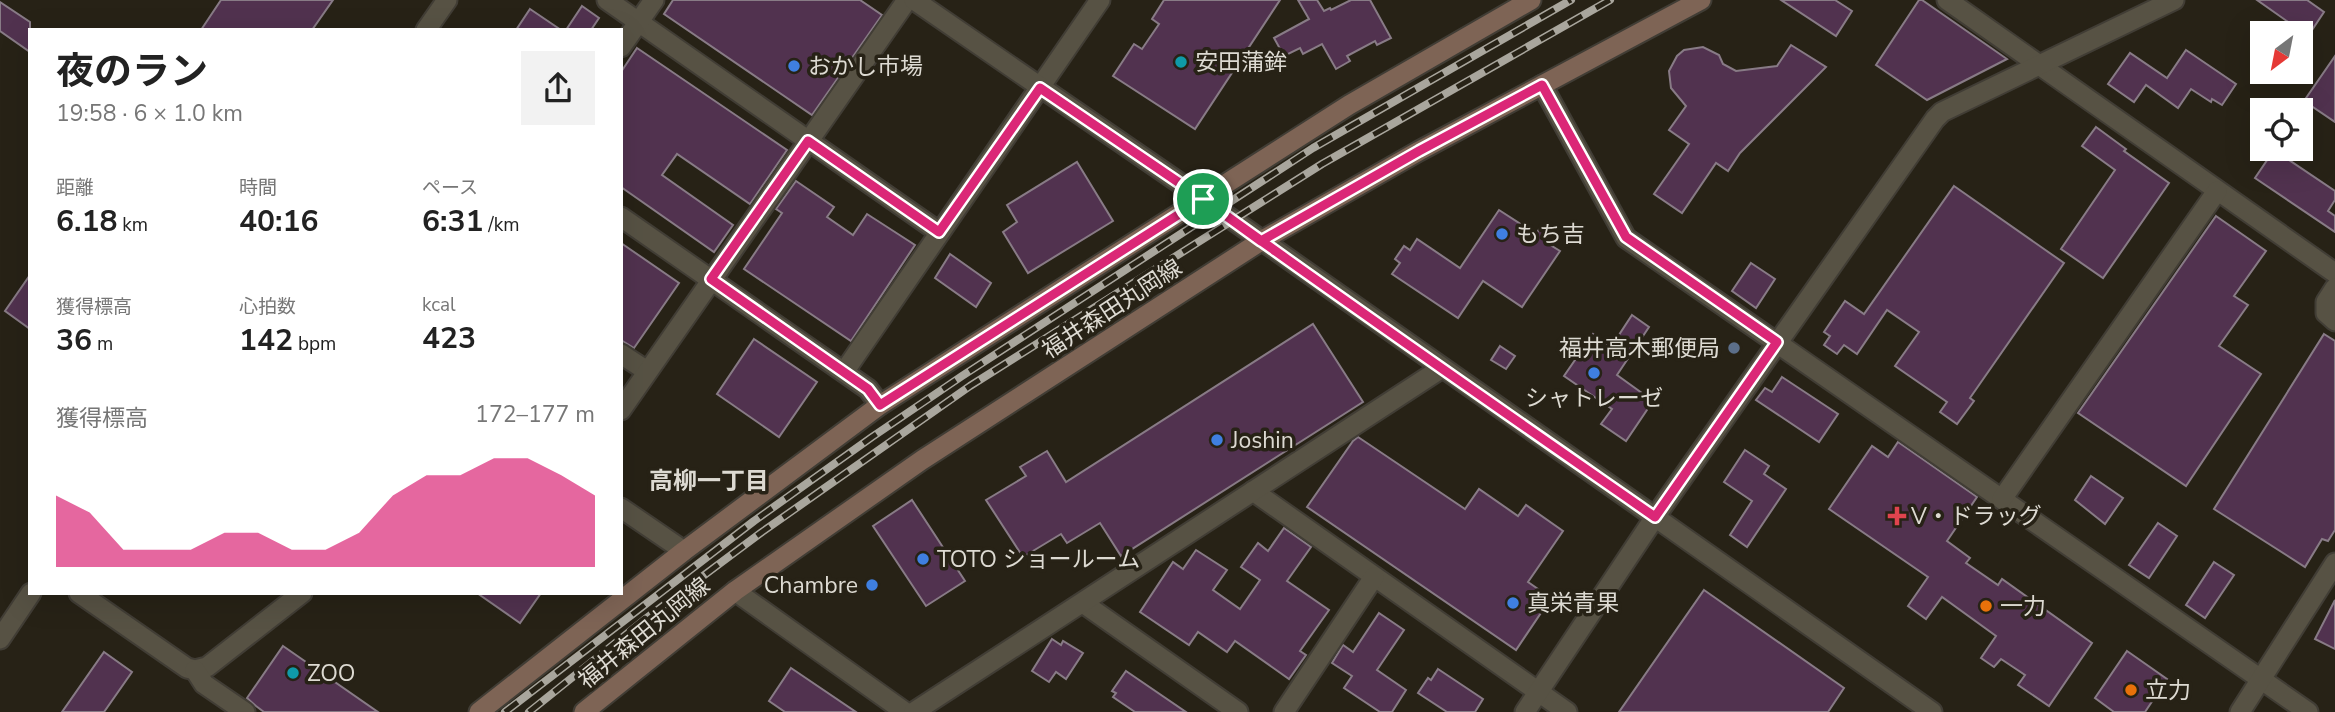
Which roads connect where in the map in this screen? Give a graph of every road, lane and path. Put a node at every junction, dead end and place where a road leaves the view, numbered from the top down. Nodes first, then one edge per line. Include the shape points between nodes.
1 (447, 0) edge
2 (607, 0) edge
3 (654, 0) edge
4 (907, 0) edge
5 (914, 0) edge
6 (1100, 0) edge
7 (1531, 0) edge
8 (1701, 0) edge
9 (1947, 0) edge
10 (2174, 0) edge
11 (639, 22) junction
12 (426, 28) edge
13 (623, 44) edge
14 (2039, 64) junction
15 (1542, 85) junction
16 (1040, 88) junction
17 (808, 141) junction
18 (2217, 191) junction
19 (1203, 199) junction
20 (623, 218) edge
21 (939, 232) junction
22 (1261, 241) junction
23 (2335, 273) edge
24 (711, 279) junction
25 (2335, 288) edge
26 (2335, 321) edge
27 (1777, 342) junction
28 (623, 355) edge
29 (1442, 369) junction
30 (647, 371) junction
31 (844, 372) junction
32 (880, 405) junction
33 (623, 407) edge
34 (1253, 491) junction
35 (2001, 499) junction
36 (623, 509) edge
37 (1655, 517) junction
38 (684, 551) junction
39 (2335, 563) edge
40 (1374, 577) junction
41 (735, 591) junction
42 (30, 595) edge
43 (82, 595) edge
44 (299, 595) edge
45 (1083, 603) junction
46 (0, 639) edge
47 (195, 670) junction
48 (2261, 680) junction
49 (1539, 692) junction
50 (245, 712) edge
51 (479, 712) edge
52 (584, 712) edge
53 (905, 712) edge
54 (914, 712) edge
55 (1238, 712) edge
56 (1284, 712) edge
57 (1525, 712) edge
58 (1567, 712) edge
59 (1932, 712) edge
60 (2240, 712) edge
61 (2308, 712) edge

1 - 12 street
2 - 11 street
3 - 11 street
4 - 17 street
5 - 16 street
6 - 16 street
7 - 19 main road, 福井森田丸岡線 via 1349,105
8 - 15 main road, 福井森田丸岡線
9 - 14 street
10 - 14 street
11 - 13 street
11 - 17 street
14 - 18 street
14 - 27 street via 1935,119
15 - 22 main road, 福井森田丸岡線
15 - 27 street via 1626,237
16 - 19 street
16 - 21 street
17 - 21 street
17 - 24 street
18 - 23 street
18 - 35 street
19 - 22 street
19 - 32 main road, 福井森田丸岡線
20 - 24 street
21 - 31 street
22 - 29 street
22 - 41 main road, 福井森田丸岡線 via 922,460
24 - 30 street
24 - 31 street
25 - 26 street via 2326,302 2326,313
27 - 35 street
27 - 37 street
28 - 30 street
29 - 34 street
29 - 37 street
30 - 33 street
31 - 32 street via 868,389
32 - 38 main road, 福井森田丸岡線
34 - 40 street
34 - 45 street
35 - 48 street
36 - 38 street
37 - 49 street
37 - 59 street
38 - 51 main road, 福井森田丸岡線
39 - 48 street
40 - 49 street
40 - 56 street
41 - 52 main road, 福井森田丸岡線
41 - 53 street
42 - 46 street
43 - 47 street
44 - 47 street via 207,667
45 - 54 street
45 - 55 street
47 - 50 street via 204,684
48 - 60 street
48 - 61 street
49 - 57 street
49 - 58 street

